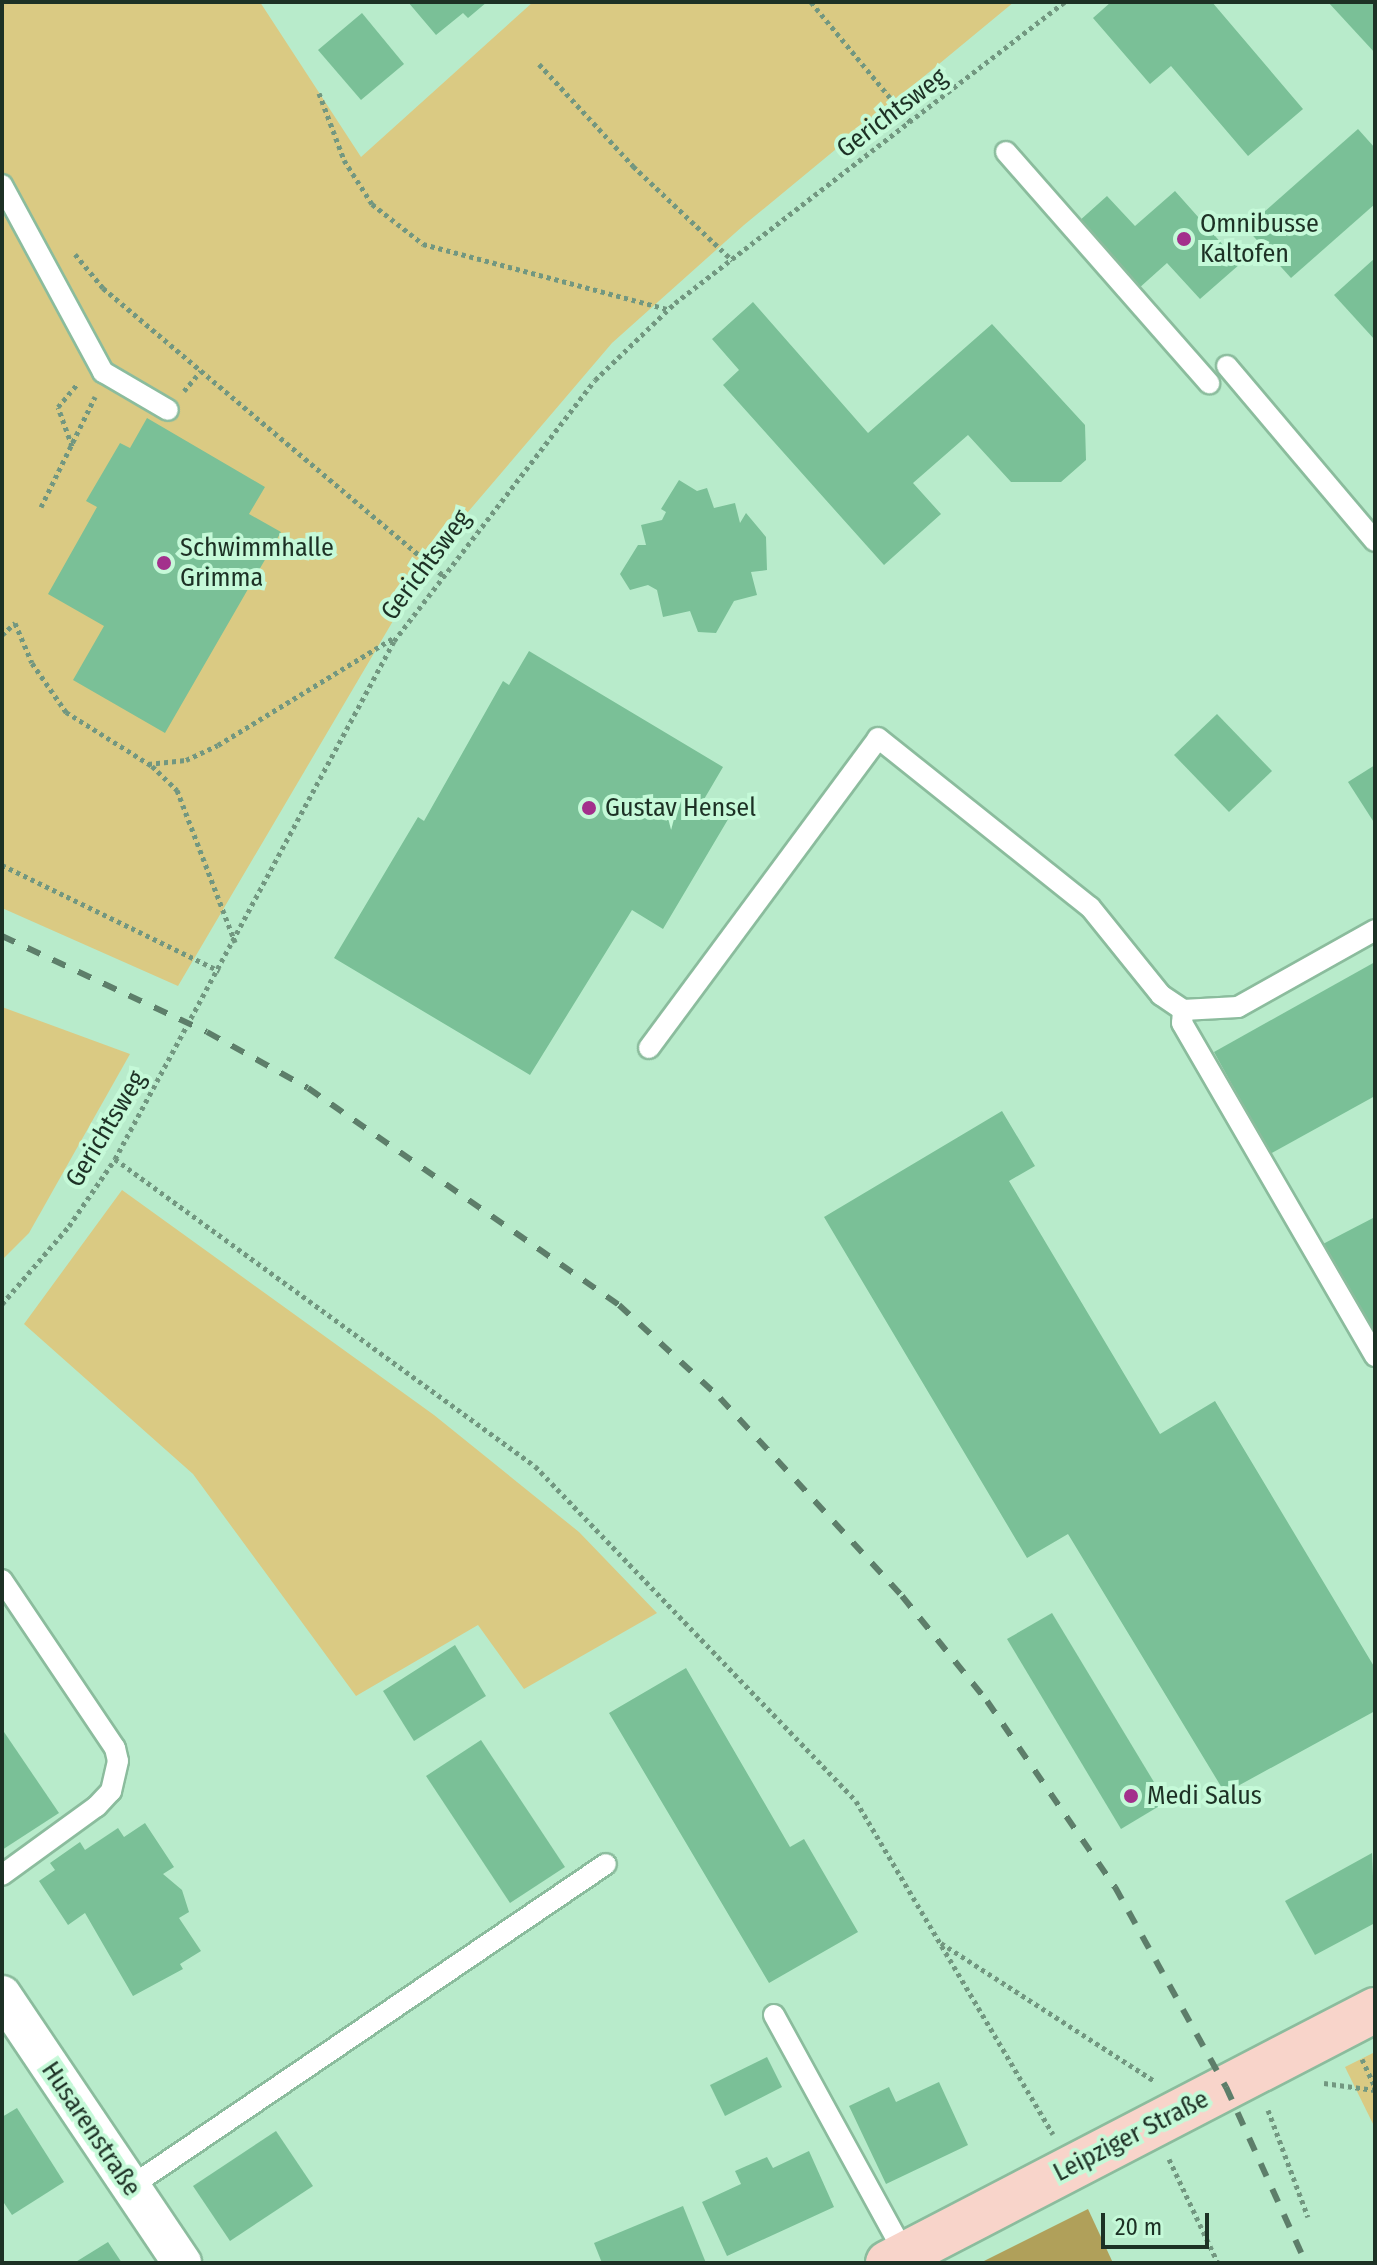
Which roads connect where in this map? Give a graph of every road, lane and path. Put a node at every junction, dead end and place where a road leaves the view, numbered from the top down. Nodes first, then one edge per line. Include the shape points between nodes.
1 (811, 2) edge
2 (1065, 2) edge
3 (539, 64) dead end
4 (319, 93) dead end
5 (911, 123) junction
6 (1006, 152) dead end
7 (2, 185) edge
8 (72, 252) dead end
9 (732, 260) junction
10 (669, 309) junction
11 (99, 365) junction
12 (1227, 366) dead end
13 (1209, 383) dead end
14 (168, 410) dead end
15 (87, 420) dead end
16 (73, 447) junction
17 (41, 507) dead end
18 (1375, 541) edge
19 (443, 575) junction
20 (2, 635) edge
21 (399, 635) junction
22 (147, 764) junction
23 (2, 865) edge
24 (1375, 930) edge
25 (235, 943) junction
26 (219, 971) junction
27 (1183, 1010) junction
28 (649, 1048) dead end
29 (115, 1159) junction
30 (2, 1304) edge
31 (1375, 1356) edge
32 (2, 1580) edge
33 (606, 1864) dead end
34 (2, 1875) edge
35 (940, 1943) junction
36 (2, 1995) edge
37 (1375, 2010) edge
38 (774, 2015) dead end
39 (1254, 2073) junction
40 (1191, 2105) junction
41 (1153, 2125) junction
42 (1073, 2167) junction
43 (130, 2187) junction
44 (1308, 2217) dead end
45 (896, 2258) edge
46 (182, 2263) edge
47 (1218, 2263) edge

1 - 5 path
2 - 5 path, Gerichtsweg
3 - 9 path via 633,166
4 - 10 path via 344,160 372,204 423,244
5 - 9 path, Gerichtsweg
6 - 13 lane
7 - 11 lane
8 - 19 path via 103,288
9 - 10 path, Gerichtsweg
10 - 19 path, Gerichtsweg via 595,380
11 - 14 lane
11 - 16 path via 58,407
12 - 18 lane
15 - 16 path
16 - 17 path
19 - 21 path, Gerichtsweg
20 - 22 path via 15,623 32,663 66,712
21 - 22 path via 218,745 186,760
21 - 25 path, Gerichtsweg via 310,791
22 - 25 path via 177,790
23 - 26 path
24 - 27 lane via 1238,1007
25 - 26 path, Gerichtsweg
26 - 29 path, Gerichtsweg
27 - 28 lane via 1161,995 1090,907 878,738
27 - 31 lane via 1182,1023
29 - 30 path, Gerichtsweg via 69,1226
29 - 35 path via 535,1466 856,1801
32 - 34 lane via 115,1748 118,1761 111,1791 97,1806
33 - 43 lane
35 - 40 path
35 - 42 path
36 - 43 street, Husarenstraße
37 - 39 main road, Leipziger Straße
38 - 45 lane
39 - 40 main road, Leipziger Straße
39 - 44 path
40 - 41 main road, Leipziger Straße
41 - 42 main road, Leipziger Straße
41 - 47 path
42 - 45 main road, Leipziger Straße
43 - 46 street, Husarenstraße

